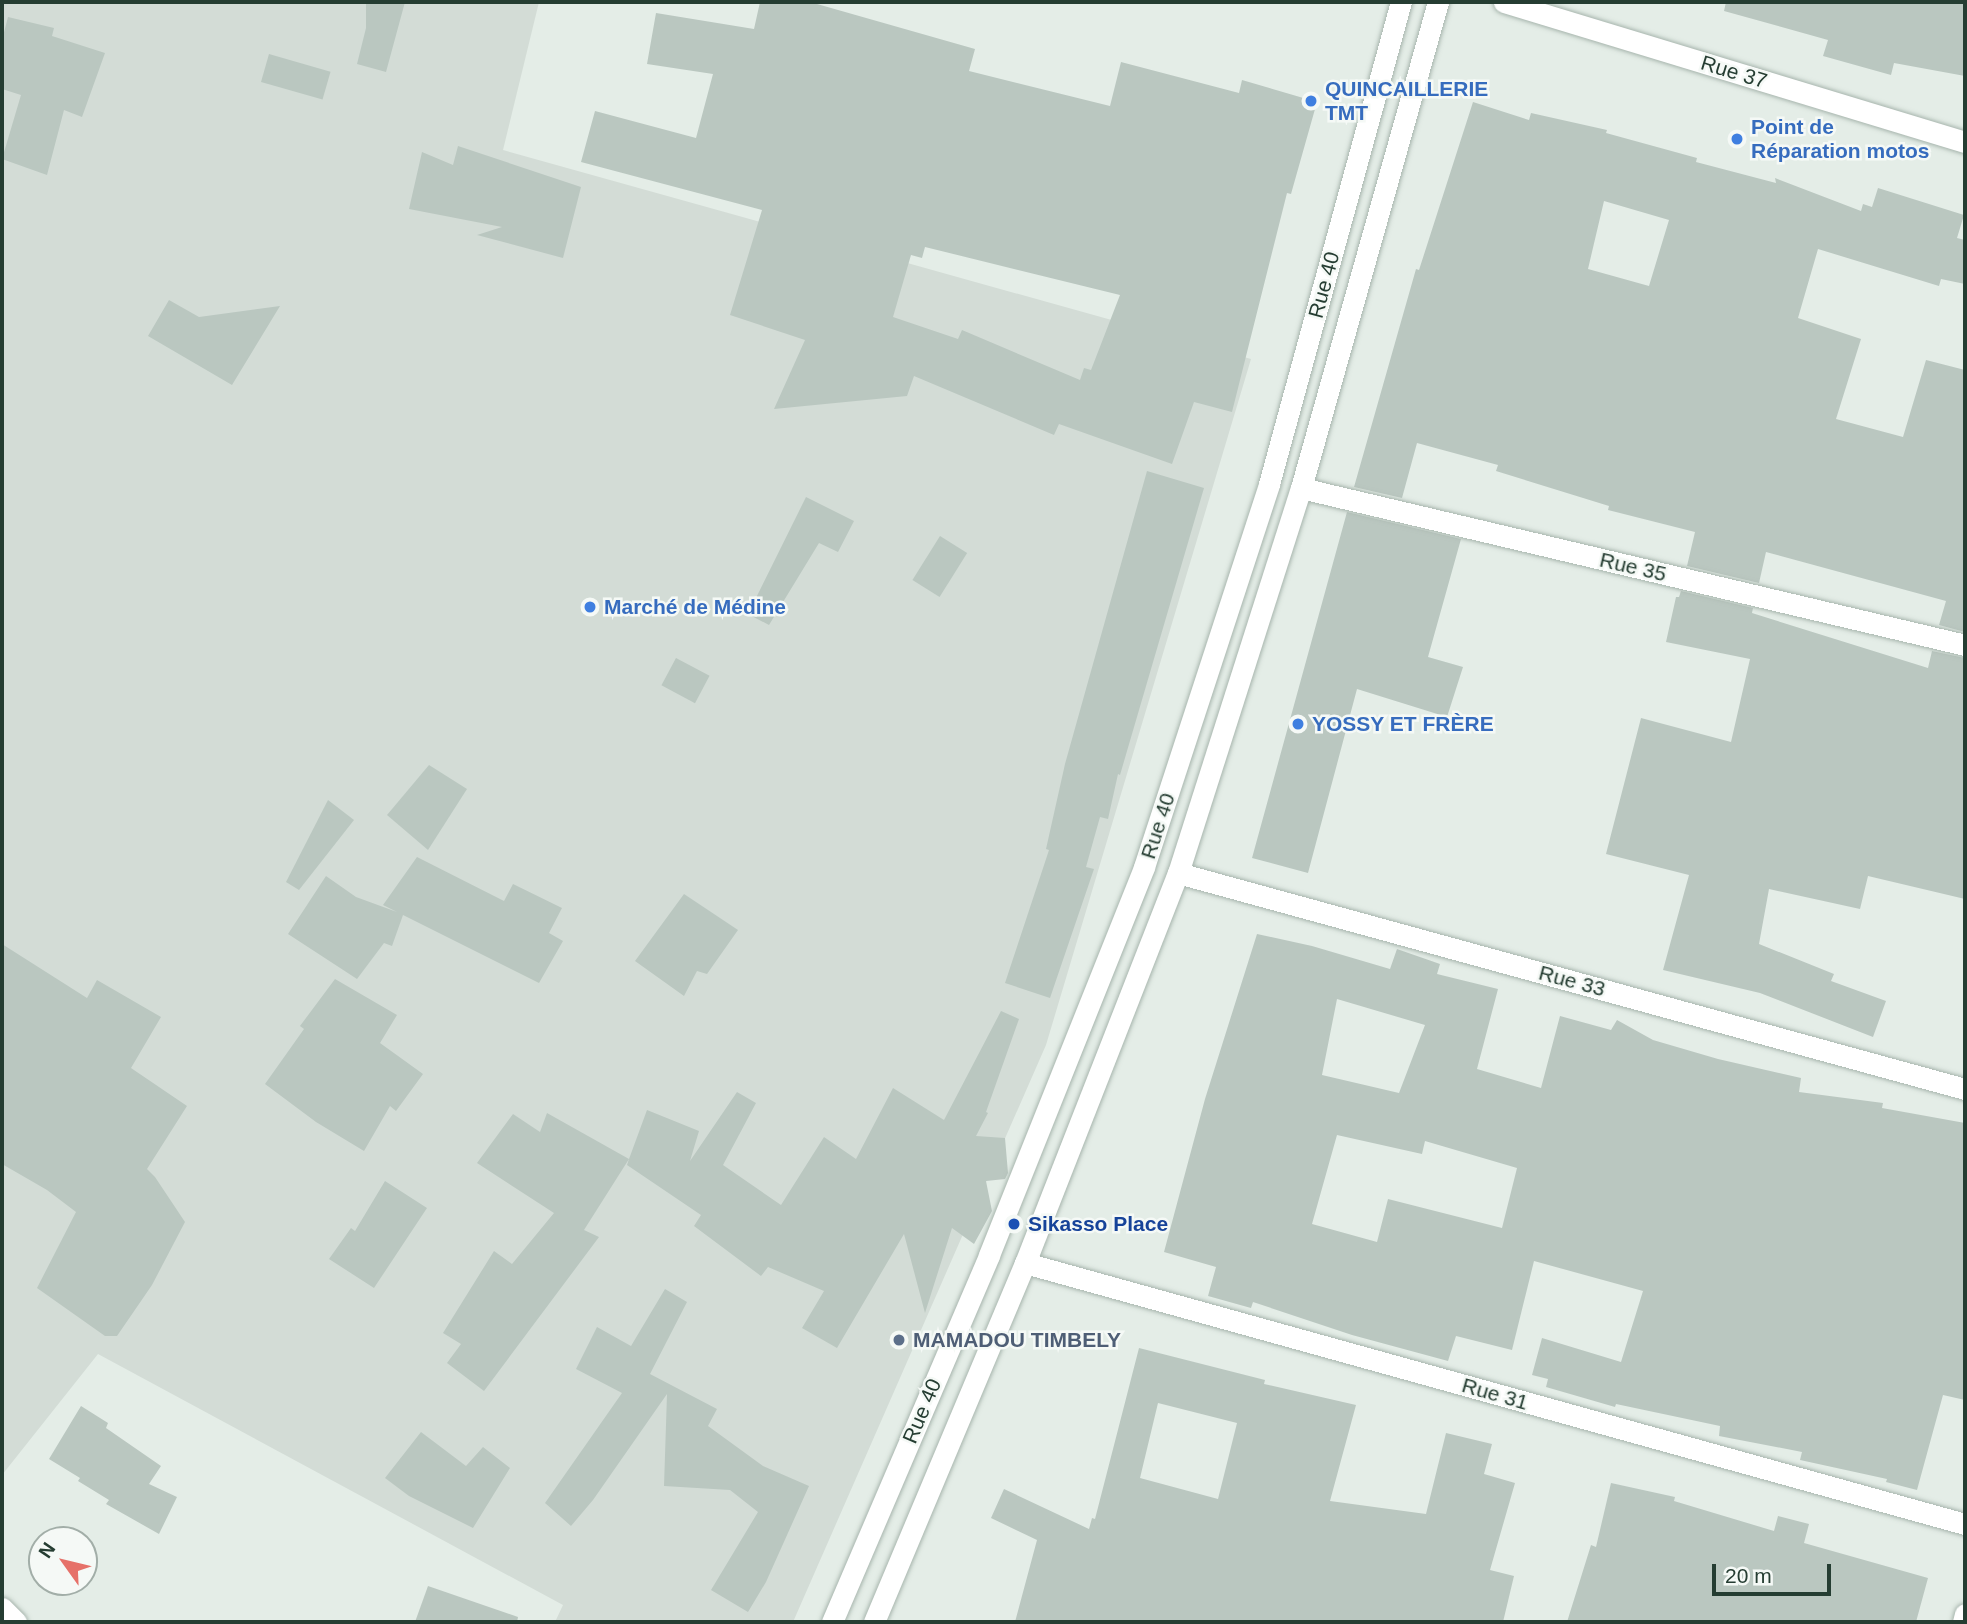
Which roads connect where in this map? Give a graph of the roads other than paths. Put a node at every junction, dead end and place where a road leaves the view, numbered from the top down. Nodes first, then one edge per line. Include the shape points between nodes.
1 (1401, 2) edge
2 (1438, 2) edge
3 (1504, 2) edge
4 (1965, 142) edge
5 (1301, 488) junction
6 (1965, 645) edge
7 (1178, 873) junction
8 (1965, 1090) edge
9 (1025, 1263) junction
10 (1965, 1524) edge
11 (2, 1608) edge
12 (1965, 1614) edge
13 (16, 1622) edge
14 (832, 1622) edge
15 (874, 1622) edge
16 (1963, 1622) edge

1 - 14 main road, Rue 40 via 1269,484 1144,867 989,1255
2 - 5 main road, Rue 40
3 - 4 main road, Rue 37
5 - 6 main road, Rue 35
5 - 7 main road, Rue 40
7 - 8 main road, Rue 33
7 - 9 main road, Rue 40
9 - 10 main road, Rue 31
9 - 15 main road, Rue 40
11 - 13 main road
12 - 16 main road

